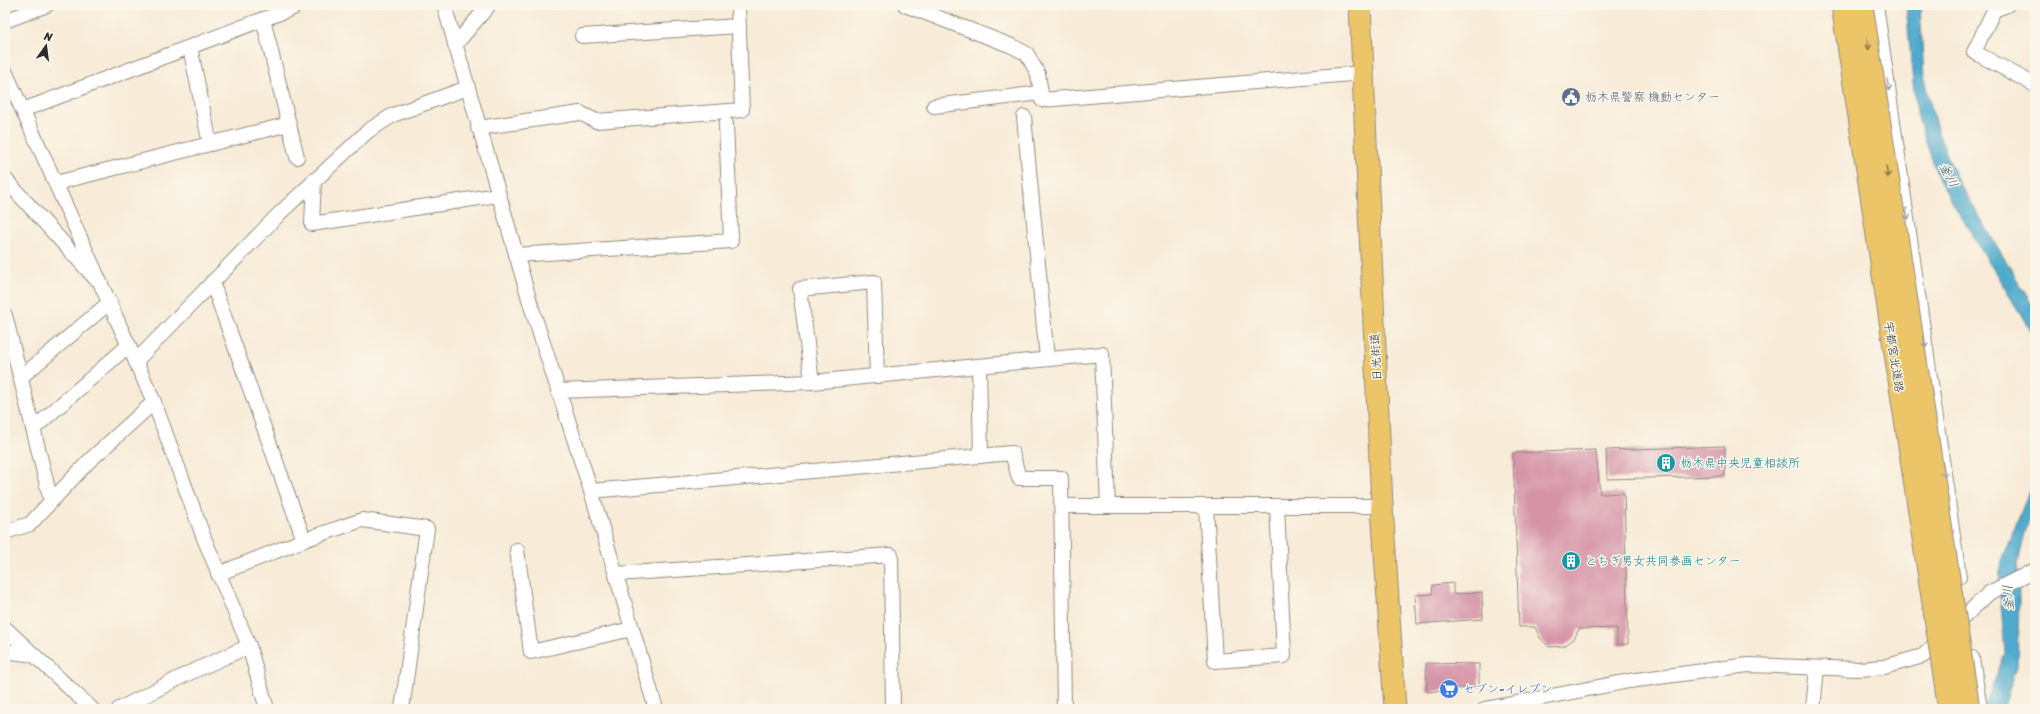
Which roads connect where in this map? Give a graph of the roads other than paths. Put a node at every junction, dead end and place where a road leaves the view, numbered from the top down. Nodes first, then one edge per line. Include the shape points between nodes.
1 (47, 5) edge
2 (444, 5) edge
3 (489, 5) edge
4 (738, 5) edge
5 (905, 5) edge
6 (1360, 5) edge
7 (1835, 5) edge
8 (1842, 5) edge
9 (1862, 5) edge
10 (1876, 5) edge
11 (2007, 5) edge
12 (292, 8) dead end
13 (262, 19) junction
14 (5, 21) edge
15 (739, 26) junction
16 (582, 36) dead end
17 (455, 44) junction
18 (190, 47) junction
19 (5, 71) edge
20 (1363, 73) junction
21 (2035, 85) edge
22 (466, 88) junction
23 (10, 90) edge
24 (1041, 93) junction
25 (934, 106) dead end
26 (23, 110) junction
27 (1024, 117) dead end
28 (289, 124) junction
29 (726, 124) dead end
30 (478, 128) junction
31 (210, 144) junction
32 (297, 157) dead end
33 (5, 179) edge
34 (314, 180) junction
35 (56, 183) junction
36 (498, 195) junction
37 (516, 255) junction
38 (212, 282) junction
39 (103, 287) junction
40 (110, 302) junction
41 (5, 315) edge
42 (129, 345) junction
43 (1047, 358) junction
44 (136, 361) junction
45 (979, 367) junction
46 (877, 376) junction
47 (20, 378) junction
48 (812, 382) junction
49 (558, 391) junction
50 (154, 402) junction
51 (33, 429) junction
52 (981, 456) junction
53 (591, 491) junction
54 (51, 501) junction
55 (1063, 506) junction
56 (1108, 506) junction
57 (1206, 506) junction
58 (1277, 506) junction
59 (1382, 506) junction
60 (5, 532) edge
61 (304, 540) junction
62 (517, 550) dead end
63 (2030, 572) edge
64 (218, 574) junction
65 (616, 574) junction
66 (1965, 616) junction
67 (5, 628) edge
68 (632, 630) junction
69 (249, 646) junction
70 (1930, 649) junction
71 (5, 651) edge
72 (34, 655) junction
73 (1817, 668) junction
74 (92, 709) edge
75 (119, 709) edge
76 (267, 709) edge
77 (402, 709) edge
78 (656, 709) edge
79 (893, 709) edge
80 (1064, 709) edge
81 (1395, 709) edge
82 (1485, 709) edge
83 (1814, 709) edge
84 (1940, 709) edge
85 (1949, 709) edge
86 (1969, 709) edge
87 (1980, 709) edge

1 - 14 street
2 - 17 street
3 - 17 street
4 - 15 street
5 - 24 street via 1028,54 1038,74
6 - 20 highway, 日光街道
7 - 70 street
8 - 85 highway, 宇都宮北道路, bridge
9 -> 86 highway, 宇都宮北道路, bridge
10 -> 66 street
11 - 21 street via 1994,10 1974,52
12 - 13 street
13 - 18 street
13 - 28 street
15 - 16 street
15 - 30 street via 742,110 596,121 580,112
17 - 22 street
18 - 26 street
18 - 31 street
19 - 23 street
20 - 24 street via 1042,100
20 - 59 highway, 日光街道
22 - 30 street
22 - 34 street via 393,116 368,131
23 - 26 street
24 - 25 street
26 - 35 street
27 - 43 street
28 - 31 street
28 - 32 street
29 - 37 street via 731,241
30 - 36 street
31 - 35 street
33 - 39 street
34 - 36 street via 312,224
34 - 38 street
35 - 39 street
36 - 37 street
37 - 49 street
38 - 44 street
38 - 61 street
39 - 40 street
40 - 42 street
40 - 47 street
41 - 47 street
42 - 44 street
42 - 51 street
43 - 45 street
43 - 56 street via 1102,354
44 - 50 street
45 - 46 street
45 - 52 street
46 - 48 street
46 - 48 street via 874,282 800,289
47 - 51 street
48 - 49 street
49 - 53 street
50 - 54 street via 88,462
50 - 64 street
51 - 54 street
52 - 53 street
52 - 55 street via 1012,453 1019,478 1061,478
53 - 65 street
54 - 60 street via 30,524
55 - 56 street
55 - 80 street
56 - 57 street
57 - 58 street
57 - 58 street via 1215,661 1284,656
58 - 59 street
59 - 81 highway, 日光街道
61 - 64 street
61 - 77 street via 362,520 427,529
62 - 68 street via 531,652
63 - 66 street via 1989,593
64 - 69 street
65 - 68 street
65 - 79 street via 891,555
66 - 70 street
66 - 87 street
67 - 72 street
68 - 78 street
69 - 75 street
69 - 76 street
70 - 73 street via 1923,656 1884,667
70 - 84 street
71 - 72 street
72 - 74 street
73 - 82 street via 1748,665 1629,681
73 - 83 street

